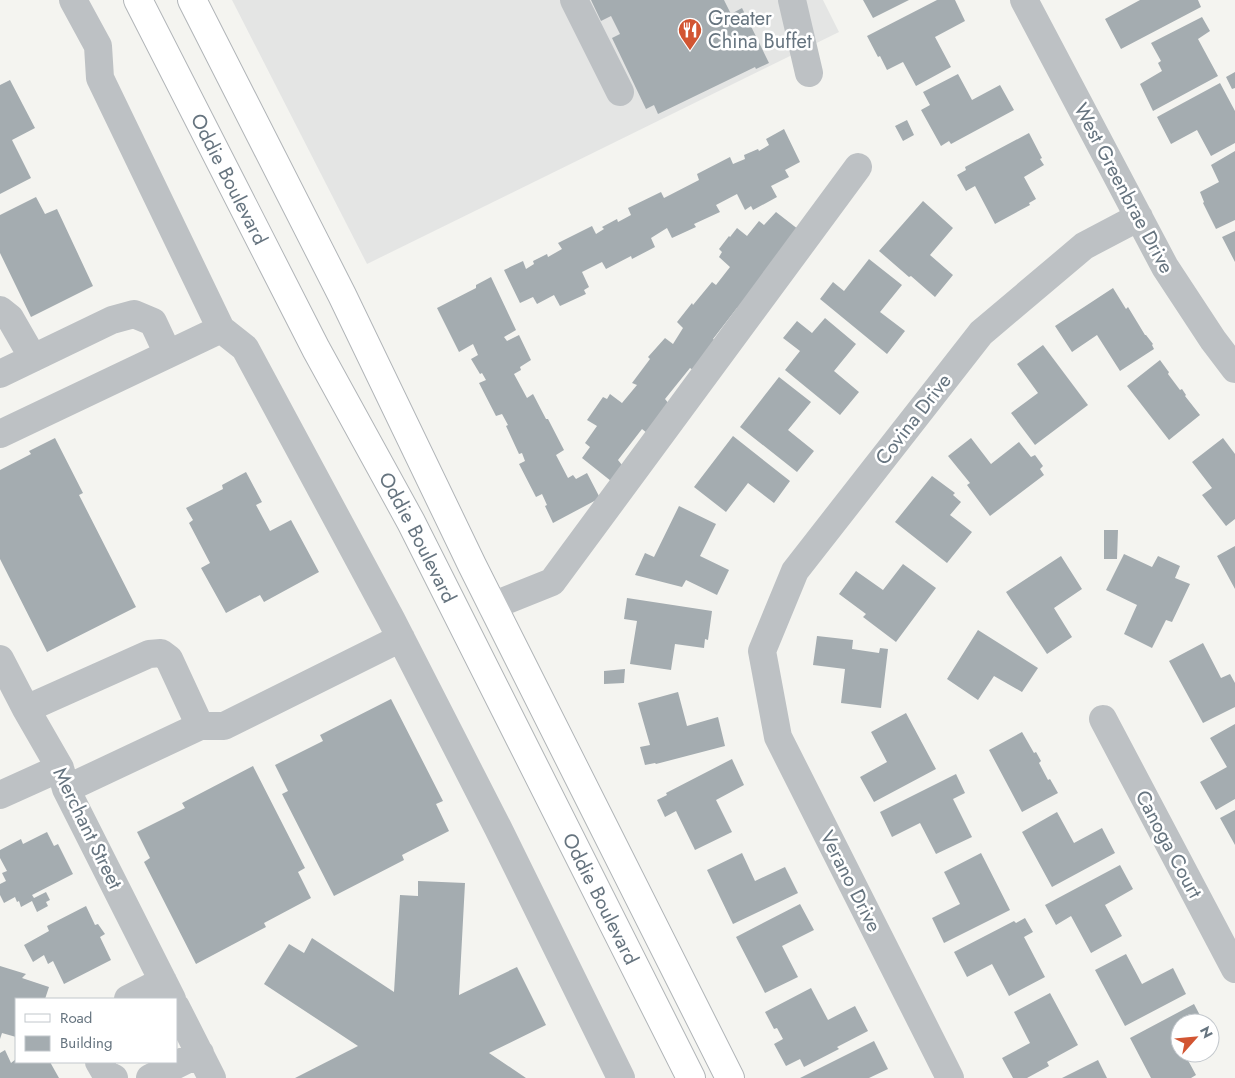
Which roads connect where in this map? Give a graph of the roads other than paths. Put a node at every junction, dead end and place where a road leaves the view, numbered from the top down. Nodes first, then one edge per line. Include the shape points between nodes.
1 (73, 0) edge
2 (138, 0) edge
3 (192, 0) edge
4 (574, 0) edge
5 (792, 0) edge
6 (1024, 0) edge
7 (809, 72) dead end
8 (620, 92) dead end
9 (858, 166) dead end
10 (1139, 217) junction
11 (0, 310) edge
12 (221, 328) junction
13 (168, 354) junction
14 (33, 358) junction
15 (1235, 368) edge
16 (0, 374) edge
17 (0, 434) edge
18 (492, 606) junction
19 (401, 638) junction
20 (0, 659) edge
21 (767, 678) joint
22 (15, 703) edge
23 (1103, 719) dead end
24 (200, 726) junction
25 (63, 779) junction
26 (4, 794) edge
27 (1235, 969) edge
28 (168, 990) edge
29 (132, 998) edge
30 (178, 1011) edge
31 (200, 1053) junction
32 (100, 1063) edge
33 (114, 1078) edge
34 (150, 1078) edge
35 (212, 1078) edge
36 (620, 1078) edge
37 (691, 1078) edge
38 (730, 1078) edge
39 (950, 1078) edge

1 - 12 street via 98,46 100,78
2 - 37 main road, Oddie Boulevard via 316,349 415,531
3 - 18 main road, Oddie Boulevard via 342,295
4 - 8 street
5 - 7 street
6 - 10 street, West Greenbrae Drive
9 - 18 street via 552,582
10 - 15 street, West Greenbrae Drive via 1165,267
10 - 21 street, Covina Drive via 1084,246 981,333 794,571 762,651
11 - 14 street via 10,318
12 - 13 street
12 - 19 street via 245,348
13 - 14 street via 153,322 134,314 112,320
13 - 17 street
14 - 16 street
18 - 38 main road, Oddie Boulevard
19 - 24 street via 224,726
19 - 36 street
20 - 22 street, Merchant Street
21 - 39 street, Verano Drive via 778,737
22 - 24 street via 149,654 161,653 169,659
22 - 25 street, Merchant Street
23 - 27 street, Canoga Court
24 - 25 street
25 - 26 street
25 - 28 street, Merchant Street
28 - 29 street
30 - 31 street
31 - 34 street
31 - 35 street
32 - 33 street via 106,1074

